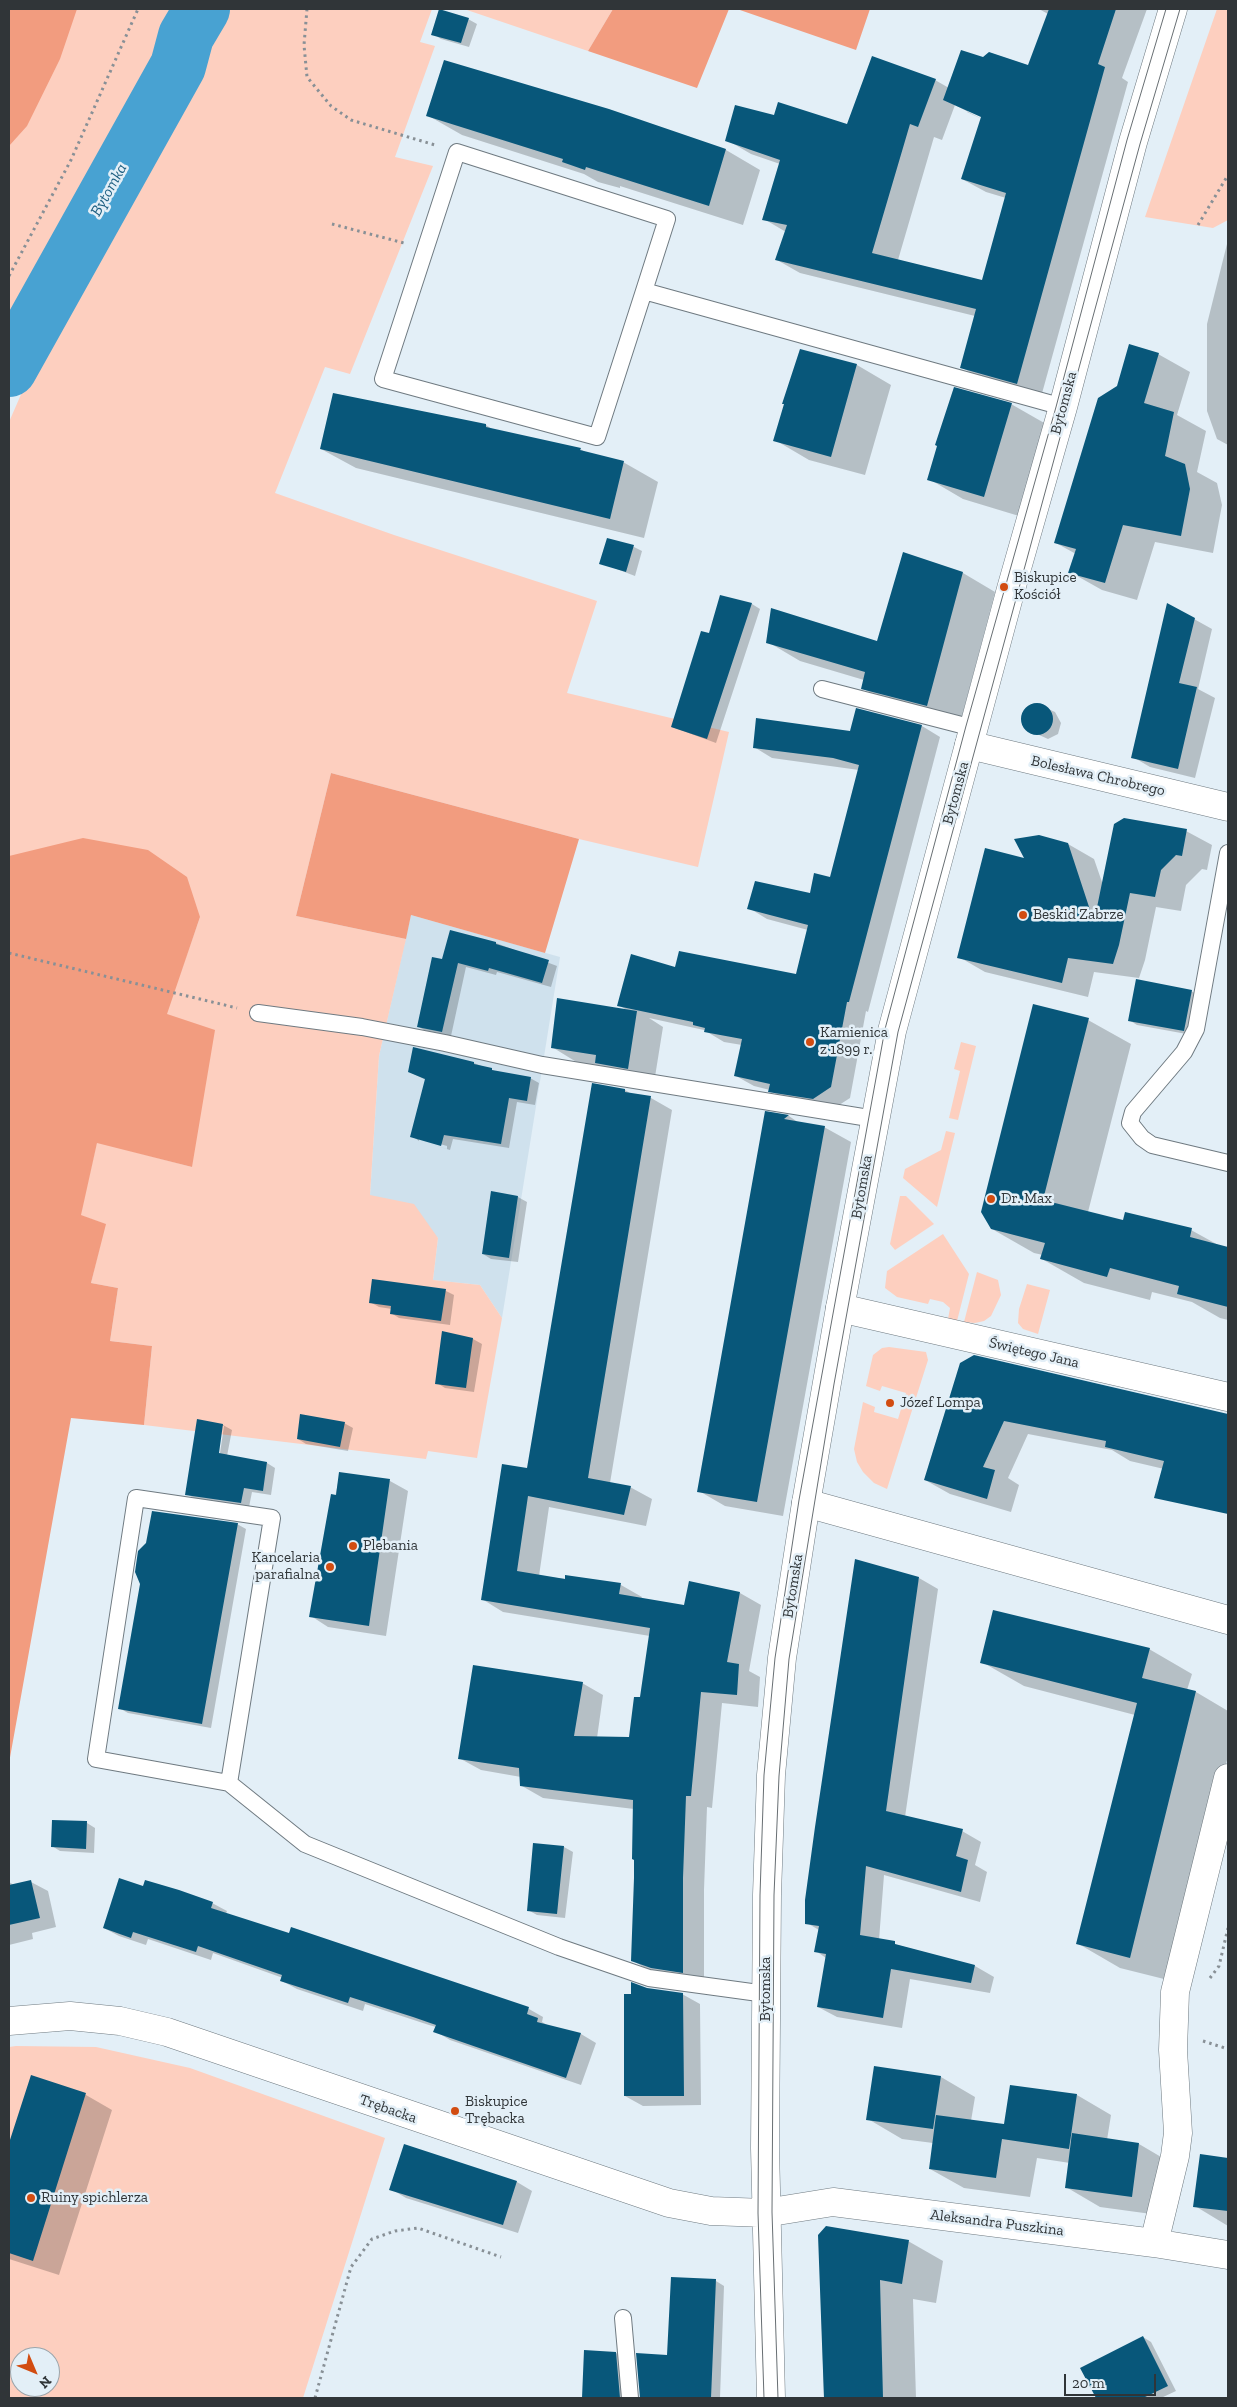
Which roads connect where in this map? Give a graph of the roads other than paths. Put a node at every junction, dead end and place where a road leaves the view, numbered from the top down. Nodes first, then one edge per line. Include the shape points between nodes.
1 (1173, 9) edge
2 (644, 291) junction
3 (1063, 407) junction
4 (822, 689) dead end
5 (971, 736) junction
6 (1228, 807) edge
7 (1228, 853) edge
8 (258, 1013) road end
9 (874, 1119) junction
10 (1228, 1163) edge
11 (840, 1308) junction
12 (1228, 1397) edge
13 (806, 1503) junction
14 (1228, 1620) edge
15 (1228, 1778) edge
16 (229, 1783) junction
17 (766, 1994) junction
18 (9, 2022) edge
19 (765, 2213) junction
20 (1154, 2243) junction
21 (1228, 2255) edge
22 (623, 2318) dead end
23 (630, 2398) edge
24 (771, 2398) edge

1 - 3 street, Bytomska via 1133,142
2 - 2 lane via 667,218 457,152 383,379 597,437
2 - 3 lane
3 - 5 street, Bytomska
4 - 5 lane
5 - 6 street, Bolesława Chrobrego
5 - 9 street, Bytomska via 892,1031
7 - 10 lane via 1196,1029 1184,1052 1133,1112 1130,1123 1142,1138 1152,1144
8 - 9 lane via 362,1027 542,1065
9 - 11 street, Bytomska
11 - 12 street, Świętego Jana
11 - 13 street, Bytomska
13 - 14 street
13 - 17 street, Bytomska via 782,1658 771,1775
15 - 20 street via 1175,1992 1173,2050 1178,2133
16 - 16 lane via 272,1518 136,1498 96,1759
16 - 17 lane via 305,1844 559,1947 649,1978
17 - 19 street, Bytomska
18 - 19 street, Trębacka via 70,2016 120,2021 167,2032 669,2203 712,2211
19 - 20 street, Aleksandra Puszkina via 833,2202
19 - 24 street, Bytomska
20 - 21 street, Aleksandra Puszkina
22 - 23 lane

